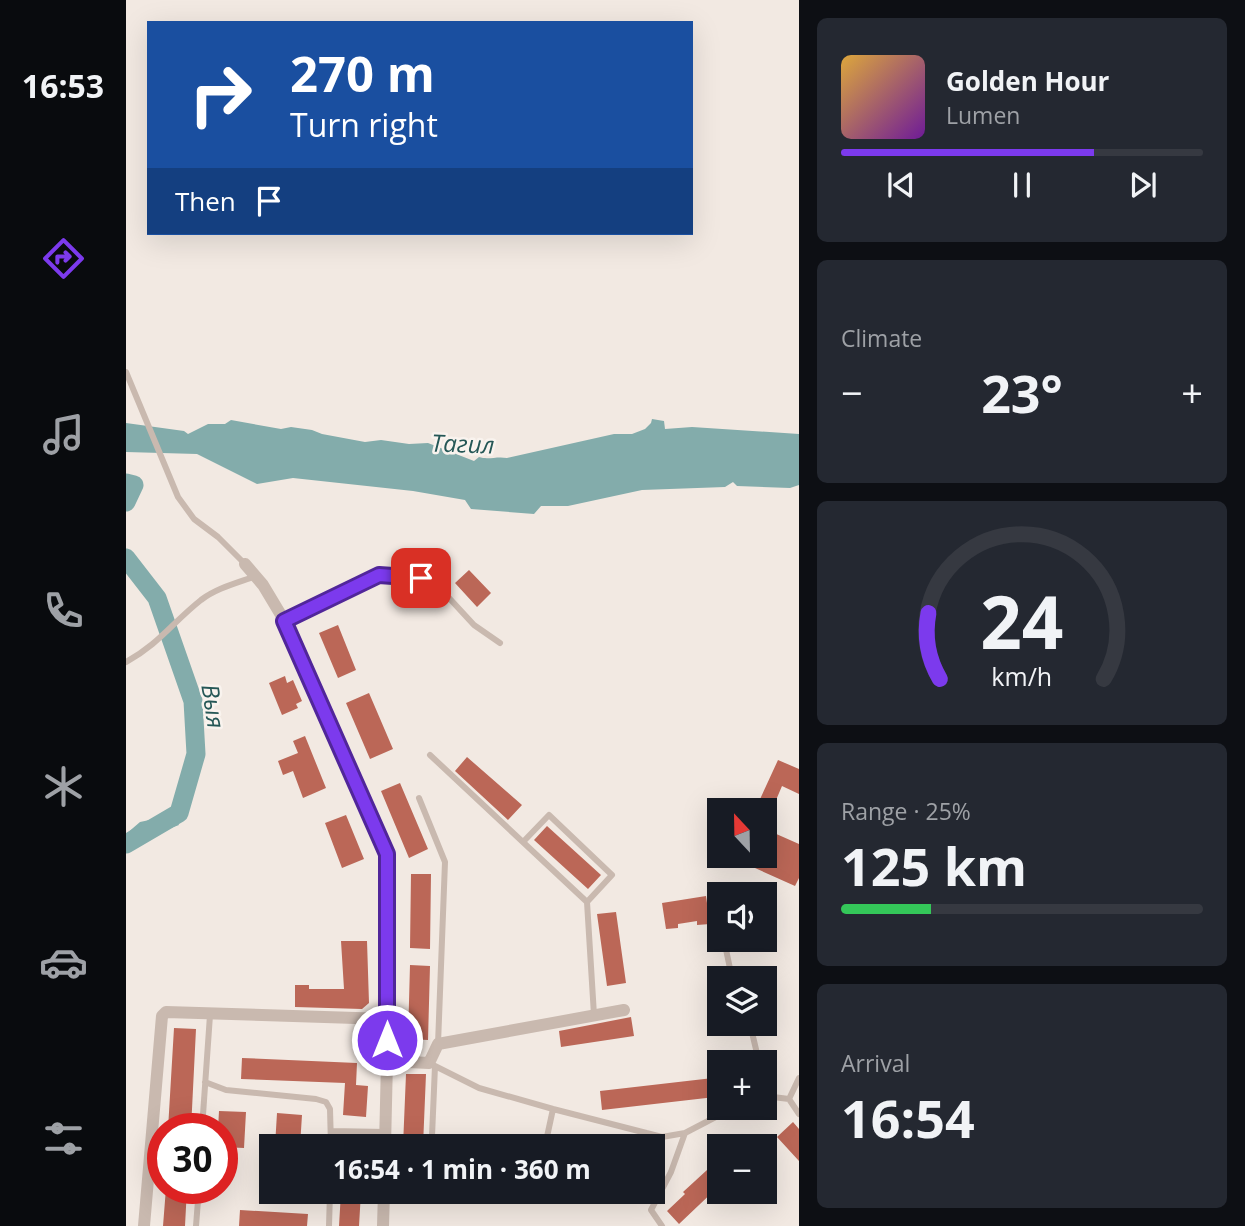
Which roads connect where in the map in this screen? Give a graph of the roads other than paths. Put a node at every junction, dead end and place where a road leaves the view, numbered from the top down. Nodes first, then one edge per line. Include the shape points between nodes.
1 (126, 372) edge
2 (245, 564) joint
3 (256, 576) junction
4 (284, 621) junction
5 (500, 643) dead end
6 (126, 662) edge
7 (430, 755) dead end
8 (419, 798) dead end
9 (523, 842) junction
10 (587, 902) junction
11 (624, 1010) dead end
12 (210, 1015) junction
13 (594, 1015) junction
14 (387, 1019) junction
15 (438, 1044) junction
16 (387, 1061) junction
17 (432, 1065) junction
18 (799, 1079) edge
19 (205, 1082) junction
20 (777, 1098) edge
21 (789, 1100) junction
22 (553, 1109) junction
23 (153, 1113) edge
24 (203, 1113) edge
25 (799, 1114) edge
26 (710, 1120) edge
27 (331, 1131) joint
28 (385, 1132) joint
29 (646, 1133) joint
30 (685, 1133) junction
31 (432, 1134) edge
32 (548, 1134) edge
33 (147, 1174) edge
34 (197, 1204) edge
35 (330, 1204) edge
36 (384, 1204) edge
37 (144, 1226) edge
38 (196, 1226) edge
39 (329, 1226) edge
40 (383, 1226) edge
41 (662, 1226) edge

1 - 2 lane via 178,498 194,519
2 - 3 street
3 - 4 street
3 - 6 lane via 202,599 151,648
4 - 5 lane via 379,575 421,578 438,586 474,625
4 - 14 street via 387,854
7 - 9 lane
8 - 15 lane via 445,862
9 - 10 lane
9 - 10 lane via 549,815 612,874
10 - 13 lane
11 - 13 street
12 - 14 street
12 - 19 lane
12 - 23 street via 174,1011 162,1016
13 - 15 street
14 - 16 street
15 - 17 street
16 - 17 street
16 - 28 street
17 - 22 lane via 479,1088
17 - 31 lane
18 - 21 lane
19 - 24 lane
19 - 27 lane via 226,1090 326,1102
20 - 21 lane
21 - 25 lane
22 - 29 lane
22 - 32 lane
26 - 30 lane
27 - 28 lane
29 - 30 lane via 662,1137
30 - 41 lane via 651,1210
33 - 37 street
34 - 38 lane
35 - 39 lane
36 - 40 street

